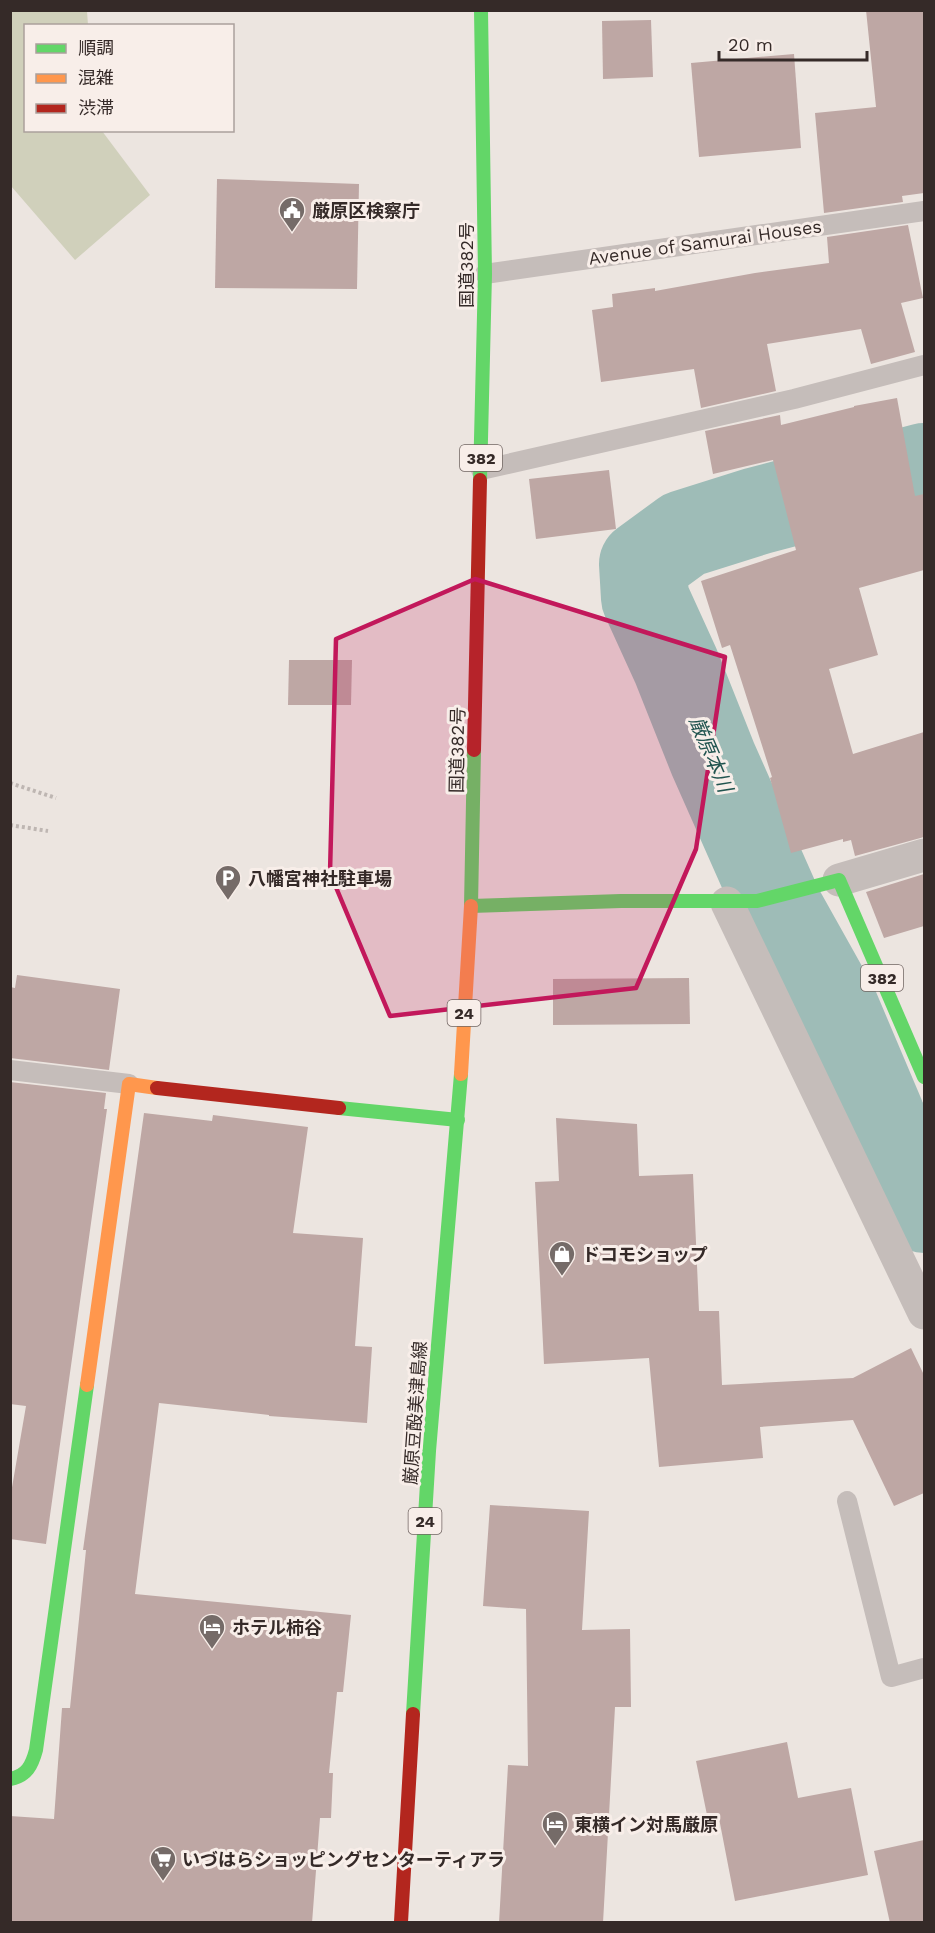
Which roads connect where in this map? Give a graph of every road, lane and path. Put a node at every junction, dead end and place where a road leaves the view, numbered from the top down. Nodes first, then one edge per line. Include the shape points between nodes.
1 (481, 10) edge
2 (924, 211) edge
3 (485, 274) junction
4 (924, 365) edge
5 (481, 470) junction
6 (10, 783) edge
7 (57, 798) dead end
8 (10, 825) edge
9 (48, 831) dead end
10 (924, 855) edge
11 (838, 880) junction
12 (742, 902) junction
13 (471, 906) junction
14 (10, 1070) edge
15 (924, 1077) edge
16 (129, 1084) junction
17 (458, 1120) junction
18 (924, 1313) edge
19 (847, 1501) dead end
20 (924, 1668) edge
21 (10, 1779) edge
22 (400, 1923) edge

1 - 3 main road, 国道382号 / 382
2 - 3 lane, Avenue of Samurai Houses
3 - 5 main road, 国道382号 / 382
4 - 5 lane via 794,399
5 - 13 main road, 国道382号 / 382
6 - 7 path
8 - 9 path
10 - 11 street
11 - 12 main road
11 - 15 main road, 382
12 - 13 main road
12 - 18 street
13 - 17 main road, 厳原豆酘美津島線 / 24
14 - 16 lane
16 - 17 main road
16 - 21 main road via 36,1750 31,1768 24,1776
17 - 22 main road, 厳原豆酘美津島線 / 24 via 429,1451
19 - 20 lane via 891,1677

